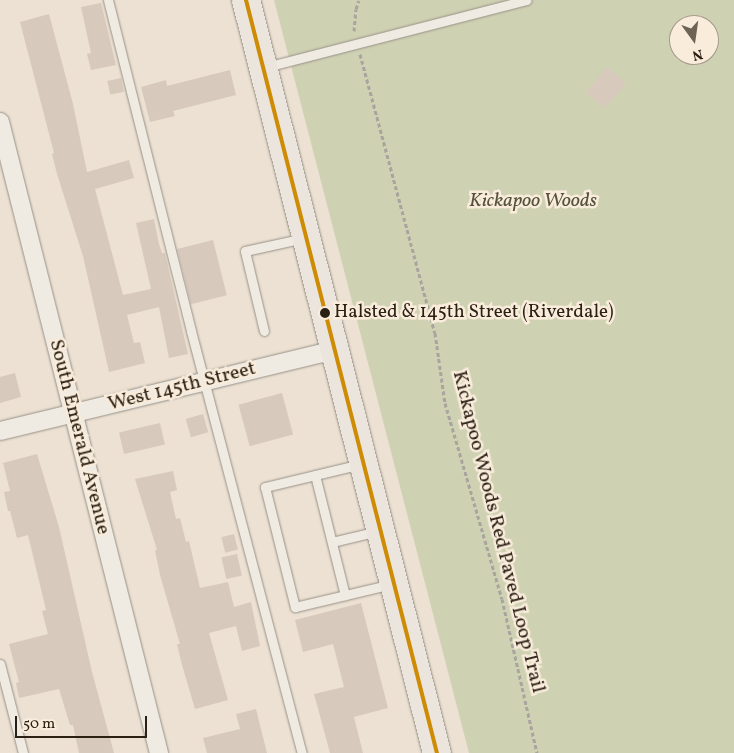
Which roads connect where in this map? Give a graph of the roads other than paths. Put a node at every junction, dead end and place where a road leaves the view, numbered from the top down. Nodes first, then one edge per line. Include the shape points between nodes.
1 (108, 0) edge
2 (246, 0) edge
3 (527, 0) edge
4 (264, 68) junction
5 (0, 122) edge
6 (307, 237) junction
7 (264, 331) dead end
8 (335, 350) junction
9 (204, 381) junction
10 (73, 413) junction
11 (0, 431) edge
12 (364, 463) junction
13 (315, 475) junction
14 (381, 530) junction
15 (332, 542) junction
16 (394, 583) junction
17 (345, 595) junction
18 (0, 664) edge
19 (22, 753) edge
20 (159, 753) edge
21 (302, 753) edge
22 (438, 753) edge

1 - 9 lane
2 - 4 main road
3 - 4 lane
4 - 6 main road
5 - 10 street, South Emerald Avenue
6 - 7 lane via 245,251
6 - 8 main road
8 - 9 street, West 145th Street
8 - 12 main road
9 - 10 street, West 145th Street
9 - 21 lane
10 - 11 street, West 145th Street
10 - 20 street, South Emerald Avenue
12 - 13 lane
12 - 14 main road
13 - 15 lane
13 - 17 lane via 265,487 295,607
14 - 15 lane
14 - 16 main road
15 - 17 lane
16 - 17 lane
16 - 22 main road
18 - 19 lane

